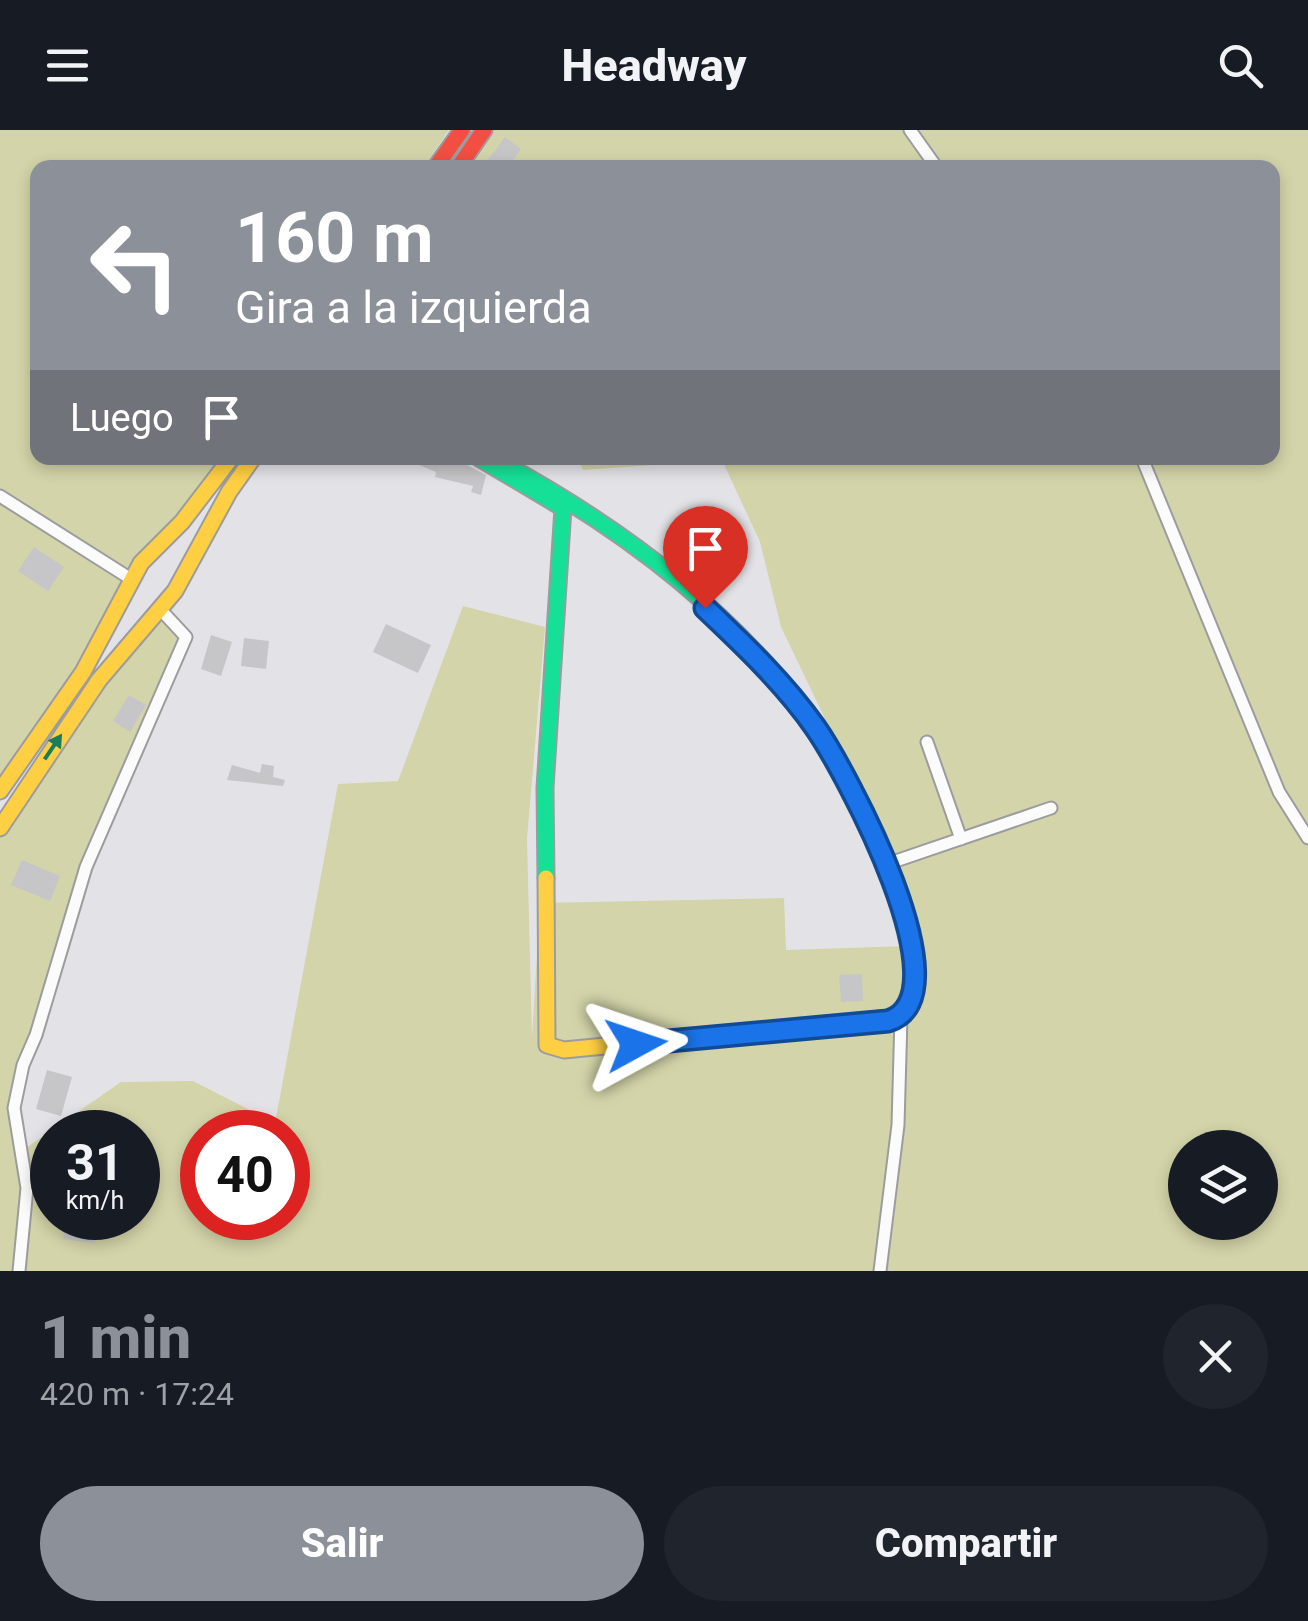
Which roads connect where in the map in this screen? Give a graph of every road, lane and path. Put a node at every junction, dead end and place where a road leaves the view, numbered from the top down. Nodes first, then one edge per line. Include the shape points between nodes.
1 (462, 130) edge
2 (484, 130) edge
3 (910, 130) edge
4 (441, 160) edge
5 (463, 160) edge
6 (931, 160) edge
7 (226, 465) edge
8 (250, 465) edge
9 (490, 465) edge
10 (506, 465) edge
11 (1145, 465) edge
12 (0, 496) edge
13 (154, 548) junction
14 (186, 571) junction
15 (129, 582) junction
16 (161, 610) junction
17 (927, 742) dead end
18 (0, 790) edge
19 (1051, 808) dead end
20 (0, 828) edge
21 (1308, 838) edge
22 (961, 839) junction
23 (884, 865) junction
24 (901, 1017) junction
25 (19, 1271) edge
26 (880, 1271) edge

1 - 4 main road
2 - 5 main road
3 - 6 street
7 - 13 main road
8 - 14 main road
9 - 24 main road via 563,508 544,788 547,1045 564,1050
10 - 23 main road via 623,535 758,658 846,776
11 - 21 street via 1279,792
12 - 15 street
13 - 14 main road via 178,551
13 - 15 main road
14 - 16 main road
15 - 16 main road via 137,604
15 - 18 main road via 83,672
20 -> 16 main road via 98,680
16 - 25 street via 186,637 86,867 23,1065 14,1108 27,1188
17 - 22 street
19 - 22 street
22 - 23 street
23 - 24 main road via 914,946 915,999
24 - 26 street via 898,1125

